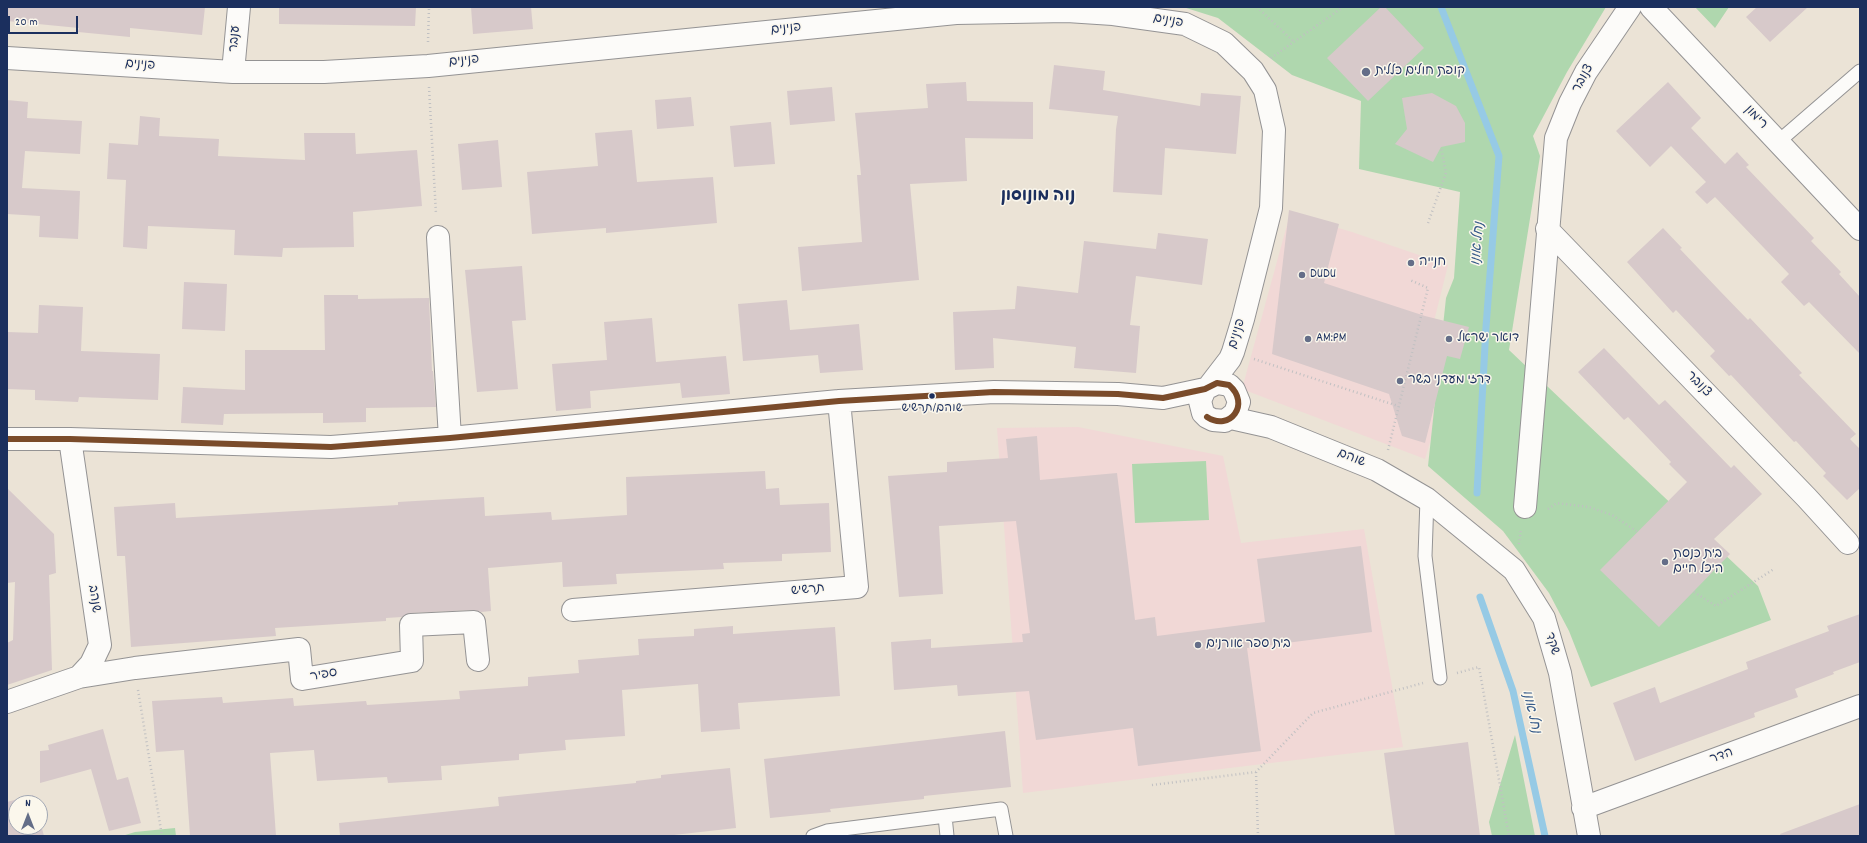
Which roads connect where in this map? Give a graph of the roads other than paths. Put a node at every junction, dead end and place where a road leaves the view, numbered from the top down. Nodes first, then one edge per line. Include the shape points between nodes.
1 (239, 7) edge
2 (1630, 7) edge
3 (1651, 7) edge
4 (7, 58) edge
5 (1860, 71) edge
6 (233, 72) junction
7 (1778, 142) junction
8 (1547, 229) junction
9 (1860, 229) edge
10 (438, 237) road end
11 (1232, 355) junction
12 (1208, 387) junction
13 (1236, 392) junction
14 (1163, 398) junction
15 (839, 401) junction
16 (1203, 413) junction
17 (1231, 418) junction
18 (1271, 427) junction
19 (450, 438) junction
20 (7, 439) edge
21 (70, 439) junction
22 (1427, 499) junction
23 (1525, 507) road end
24 (1848, 542) dead end
25 (573, 610) dead end
26 (478, 660) dead end
27 (79, 677) junction
28 (1440, 678) road end
29 (7, 702) edge
30 (1860, 706) edge
31 (1583, 808) junction
32 (945, 816) junction
33 (827, 834) edge
34 (813, 836) edge
35 (947, 836) edge
36 (1006, 836) edge
37 (1589, 836) edge

1 - 6 street, ענבר
2 - 8 street, צנובר via 1586,72 1556,138
3 - 7 street, רימון
4 - 6 street, פנינים
5 - 7 lane
6 - 11 street, פנינים via 324,72 428,66 956,13 1067,11 1113,14 1185,24 1224,43 1253,71 1265,90 1274,130 1271,208
7 - 9 street, רימון
8 - 23 street, צנובר
8 - 24 street, צנובר
10 - 19 street
11 - 12 street, פנינים
11 - 13 street, פנינים
12 - 13 street via 1223,383
12 - 14 street
12 - 16 street via 1200,401
13 - 17 street via 1238,408
13 - 18 street, שוהם
14 - 15 street via 1118,394 994,392
14 - 16 street
15 - 19 street
15 - 25 street, תרשיש via 857,587
16 - 17 street via 1219,422
17 - 18 street, שוהם
18 - 22 street, שוהם via 1382,473
19 - 21 street via 331,447
20 - 21 street
21 - 27 street, שנהב via 100,645 91,664
22 - 28 lane via 1425,556
22 - 31 street, שקד via 1514,570 1544,618 1560,674
26 - 27 street, ספיר via 474,622 411,625 412,661 302,679 300,649
27 - 29 street
30 - 31 street, הדר
31 - 37 street, שקד
32 - 33 lane
32 - 35 lane
32 - 36 lane via 1001,809
33 - 34 lane

